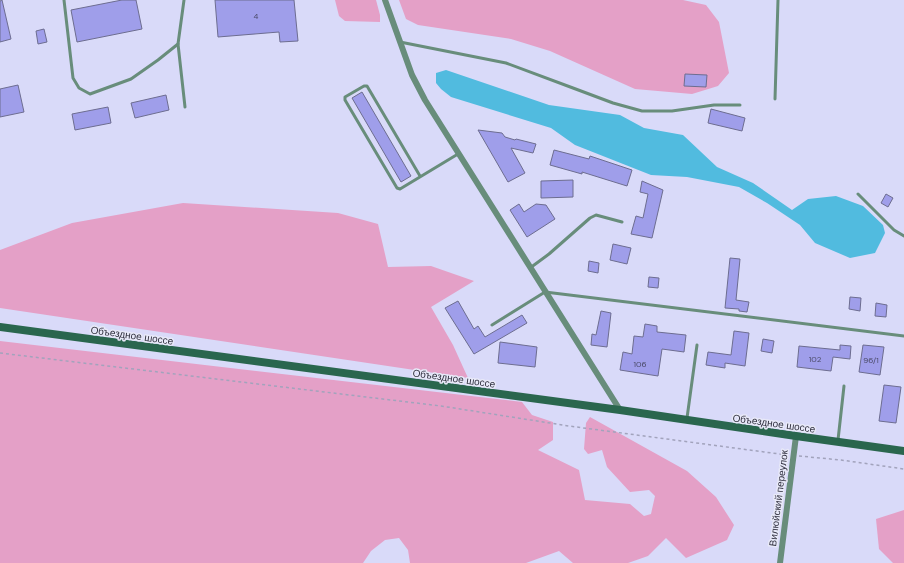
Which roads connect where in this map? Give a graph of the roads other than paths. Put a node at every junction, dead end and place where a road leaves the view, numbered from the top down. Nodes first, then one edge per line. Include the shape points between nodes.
1 (64, 0) edge
2 (184, 0) edge
3 (385, 0) edge
4 (778, 0) edge
5 (400, 42) junction
6 (178, 44) junction
7 (775, 99) dead end
8 (740, 105) dead end
9 (185, 107) dead end
10 (458, 154) junction
11 (420, 176) junction
12 (858, 194) dead end
13 (622, 222) dead end
14 (904, 236) edge
15 (530, 268) junction
16 (545, 292) junction
17 (492, 325) dead end
18 (0, 327) edge
19 (904, 336) edge
20 (697, 345) dead end
21 (844, 386) dead end
22 (620, 410) junction
23 (686, 420) junction
24 (796, 436) junction
25 (838, 442) junction
26 (904, 451) edge
27 (780, 563) edge

1 - 6 lane via 73,78 79,88 90,94 131,79
2 - 6 lane
3 - 5 street
4 - 7 lane
5 - 8 lane via 506,64 642,111
5 - 10 street via 412,75
6 - 9 lane
10 - 11 lane
10 - 15 street
11 - 11 lane via 400,189 397,188 345,97 367,86
12 - 14 lane via 894,230
13 - 15 lane via 596,215
15 - 16 street
16 - 17 lane
16 - 19 lane
16 - 22 street
18 - 22 main road, Объездное шоссе
20 - 23 lane
21 - 25 lane
22 - 23 main road, Объездное шоссе
23 - 24 main road, Объездное шоссе
24 - 25 main road, Объездное шоссе
24 - 27 street, Вилюйский переулок
25 - 26 main road, Объездное шоссе

